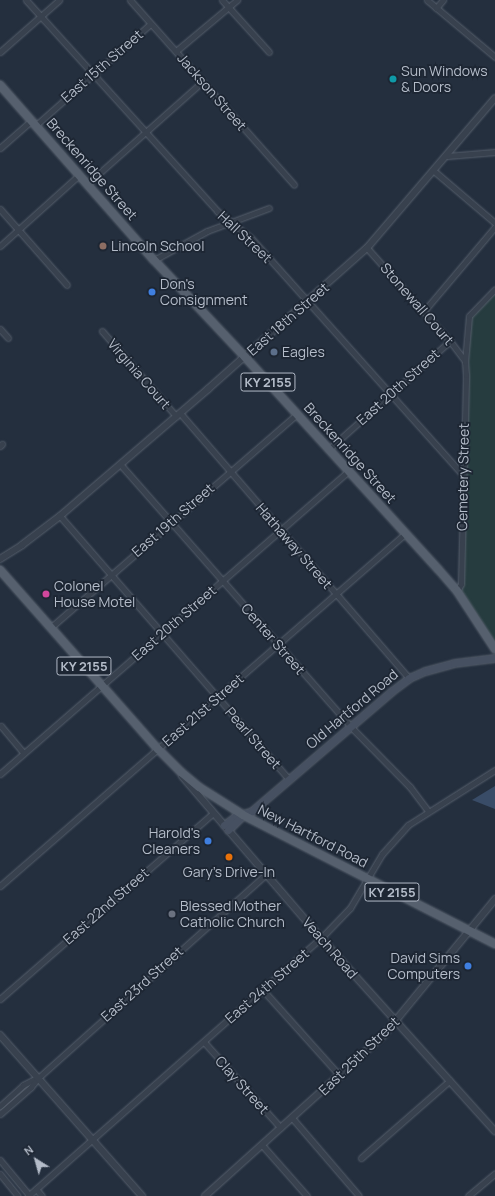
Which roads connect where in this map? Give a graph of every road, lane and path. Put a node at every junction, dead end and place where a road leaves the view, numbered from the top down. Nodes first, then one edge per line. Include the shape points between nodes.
1 (26, 0) edge
2 (59, 0) edge
3 (130, 0) edge
4 (222, 0) edge
5 (237, 0) edge
6 (427, 0) edge
7 (443, 0) edge
8 (229, 7) junction
9 (436, 8) junction
10 (40, 16) junction
11 (150, 24) junction
12 (176, 51) junction
13 (0, 52) edge
14 (269, 52) dead end
15 (495, 57) edge
16 (94, 74) junction
17 (202, 82) junction
18 (0, 85) edge
19 (495, 98) edge
20 (34, 123) junction
21 (146, 132) junction
22 (0, 148) edge
23 (495, 152) edge
24 (447, 156) junction
25 (434, 171) junction
26 (79, 175) junction
27 (87, 184) junction
28 (294, 185) dead end
29 (269, 208) dead end
30 (0, 209) edge
31 (232, 221) junction
32 (495, 223) edge
33 (495, 228) edge
34 (18, 230) junction
35 (0, 246) edge
36 (367, 248) junction
37 (154, 260) junction
38 (67, 285) dead end
39 (495, 289) edge
40 (308, 301) junction
41 (424, 311) junction
42 (0, 329) edge
43 (102, 331) dead end
44 (8, 338) dead end
45 (450, 341) junction
46 (245, 357) junction
47 (465, 362) junction
48 (391, 393) junction
49 (297, 414) junction
50 (178, 415) junction
51 (329, 449) junction
52 (120, 464) junction
53 (349, 471) junction
54 (229, 472) junction
55 (463, 475) junction
56 (60, 516) junction
57 (171, 522) junction
58 (281, 530) junction
59 (406, 533) junction
60 (0, 559) edge
61 (0, 570) edge
62 (111, 575) junction
63 (222, 581) junction
64 (457, 591) junction
65 (336, 594) junction
66 (50, 628) junction
67 (162, 634) junction
68 (277, 644) junction
69 (495, 649) edge
70 (495, 658) edge
71 (409, 678) junction
72 (102, 685) junction
73 (217, 697) junction
74 (1, 726) edge
75 (350, 726) junction
76 (158, 749) junction
77 (24, 753) junction
78 (169, 761) junction
79 (495, 770) edge
80 (0, 774) edge
81 (289, 779) junction
82 (428, 811) junction
83 (213, 813) junction
84 (243, 815) junction
85 (226, 828) junction
86 (266, 874) junction
87 (367, 879) junction
88 (0, 886) edge
89 (495, 899) edge
90 (470, 931) junction
91 (321, 938) junction
92 (495, 944) edge
93 (262, 989) junction
94 (0, 998) edge
95 (397, 1022) junction
96 (0, 1035) edge
97 (204, 1042) junction
98 (340, 1076) junction
99 (38, 1078) junction
100 (450, 1080) junction
101 (0, 1106) edge
102 (0, 1114) edge
103 (293, 1119) junction
104 (281, 1128) junction
105 (495, 1131) edge
106 (92, 1140) junction
107 (262, 1145) junction
108 (361, 1158) dead end
109 (0, 1160) edge
110 (495, 1173) edge
111 (0, 1174) edge
112 (36, 1189) junction
113 (28, 1195) edge
114 (18, 1196) edge
115 (42, 1196) edge
116 (142, 1196) edge
117 (205, 1196) edge
118 (307, 1196) edge
119 (359, 1196) edge
120 (468, 1196) edge

1 - 10 street, Hall Street
2 - 10 street
3 - 11 street, Jackson Street
4 - 8 street
5 - 8 street
6 - 9 street
7 - 9 street
8 - 12 street
8 - 14 street
9 - 15 street
10 - 13 street
10 - 16 street, Hall Street
11 - 12 street, Jackson Street
11 - 16 street, East 15th Street
12 - 17 street, Jackson Street
16 - 20 street, East 15th Street
16 - 21 street, Hall Street
17 - 21 street
17 - 28 street, Jackson Street
18 - 20 main road, Breckenridge Street / KY 2155
19 - 24 street, East 18th Street
20 - 22 street, East 15th Street
20 - 26 main road, Breckenridge Street / KY 2155
21 - 27 street
21 - 31 street, Hall Street via 218,211
23 - 24 street
24 - 25 street, East 18th Street
25 - 32 street
25 - 36 street, East 18th Street
26 - 27 main road, Breckenridge Street / KY 2155
26 - 34 street
27 - 37 main road, Breckenridge Street / KY 2155
29 - 31 street
30 - 34 street
31 - 37 street via 207,231
31 - 40 street, Hall Street via 251,238
33 - 41 street
34 - 35 street
34 - 38 street
36 - 40 street, East 18th Street
36 - 41 street, Stonewall Court
37 - 46 main road, Breckenridge Street / KY 2155
39 - 47 street, Cemetery Street via 469,316
40 - 46 street, East 18th Street
40 - 48 street, Hall Street
41 - 45 street, Stonewall Court
42 - 44 street
43 - 50 street, Virginia Court
45 - 47 street, Stonewall Court
45 - 48 street, East 20th Street
46 - 49 main road, Breckenridge Street / KY 2155
46 - 50 street, East 18th Street
47 - 55 street, Cemetery Street
48 - 51 street, East 20th Street
48 - 55 street, Hall Street
49 - 51 main road, Breckenridge Street / KY 2155
49 - 54 street, East 19th Street
50 - 52 street, East 18th Street
50 - 54 street, Hathaway Street
51 - 53 main road, Breckenridge Street / KY 2155
52 - 56 street, East 18th Street
52 - 57 street, Center Street
53 - 58 street, East 20th Street
53 - 59 main road, Breckenridge Street / KY 2155
54 - 57 street, East 19th Street
54 - 58 street, Hathaway Street
55 - 64 street, Cemetery Street via 461,584
56 - 60 street, East 18th Street
56 - 62 street, Pearl Street
57 - 62 street, East 19th Street
57 - 63 street, Center Street
58 - 63 street, East 20th Street
58 - 65 street, Hathaway Street
59 - 64 main road, Breckenridge Street / KY 2155
59 - 65 street, East 21st Street
61 - 66 main road, KY 2155
62 - 66 street, East 19th Street
62 - 67 street, Pearl Street
63 - 67 street, East 20th Street
63 - 68 street, Center Street
64 - 69 main road, Breckenridge Street / KY 2155
65 - 68 street, East 21st Street
65 - 71 street, Hathaway Street
66 - 72 main road, KY 2155
67 - 72 street, East 20th Street
67 - 73 street, Pearl Street
68 - 73 street, East 21st Street
68 - 75 street, Center Street
70 - 71 main road, Old Hartford Road via 454,663
71 - 75 main road, Old Hartford Road
72 - 76 main road, KY 2155
72 - 77 street, East 20th Street
73 - 76 street, East 21st Street
73 - 81 street, Pearl Street
74 - 77 street
75 - 81 main road, Old Hartford Road
75 - 82 street, Center Street via 410,787
76 - 78 main road, KY 2155
76 - 88 street, East 21st Street
77 - 80 street, East 20th Street
78 - 83 street, Veach Road
78 - 84 main road, New Hartford Road / KY 2155 via 209,794
79 - 82 street, East 24th Street
81 - 84 main road, Old Hartford Road
82 - 87 street, East 24th Street via 393,840
83 - 85 street, Veach Road
83 - 94 street, East 22nd Street
84 - 85 main road, Old Hartford Road
84 - 87 main road, New Hartford Road / KY 2155
85 - 86 street, Veach Road
86 - 91 street, Veach Road
86 - 99 street, East 23rd Street
87 - 90 main road, New Hartford Road / KY 2155
87 - 91 street, East 24th Street via 350,908
89 - 90 street, East 25th Street
90 - 92 main road, New Hartford Road / KY 2155
90 - 95 street, East 25th Street
91 - 93 street, East 24th Street
91 - 95 street, Veach Road
93 - 97 street, East 24th Street
93 - 98 street
95 - 98 street, East 25th Street
95 - 100 street, Veach Road
96 - 99 street
97 - 104 street, Clay Street
97 - 106 street, East 24th Street
98 - 103 street, East 25th Street
99 - 101 street, East 23rd Street via 27,1082
99 - 102 street, East 23rd Street
99 - 106 street
100 - 105 street, Veach Road
100 - 108 street
103 - 104 street, East 25th Street
103 - 119 street
104 - 107 street, East 25th Street
106 - 112 street, East 24th Street
106 - 116 street
107 - 117 street, East 25th Street
107 - 118 street
109 - 113 street
110 - 120 street
111 - 114 street
112 - 113 street, East 24th Street
112 - 115 street

